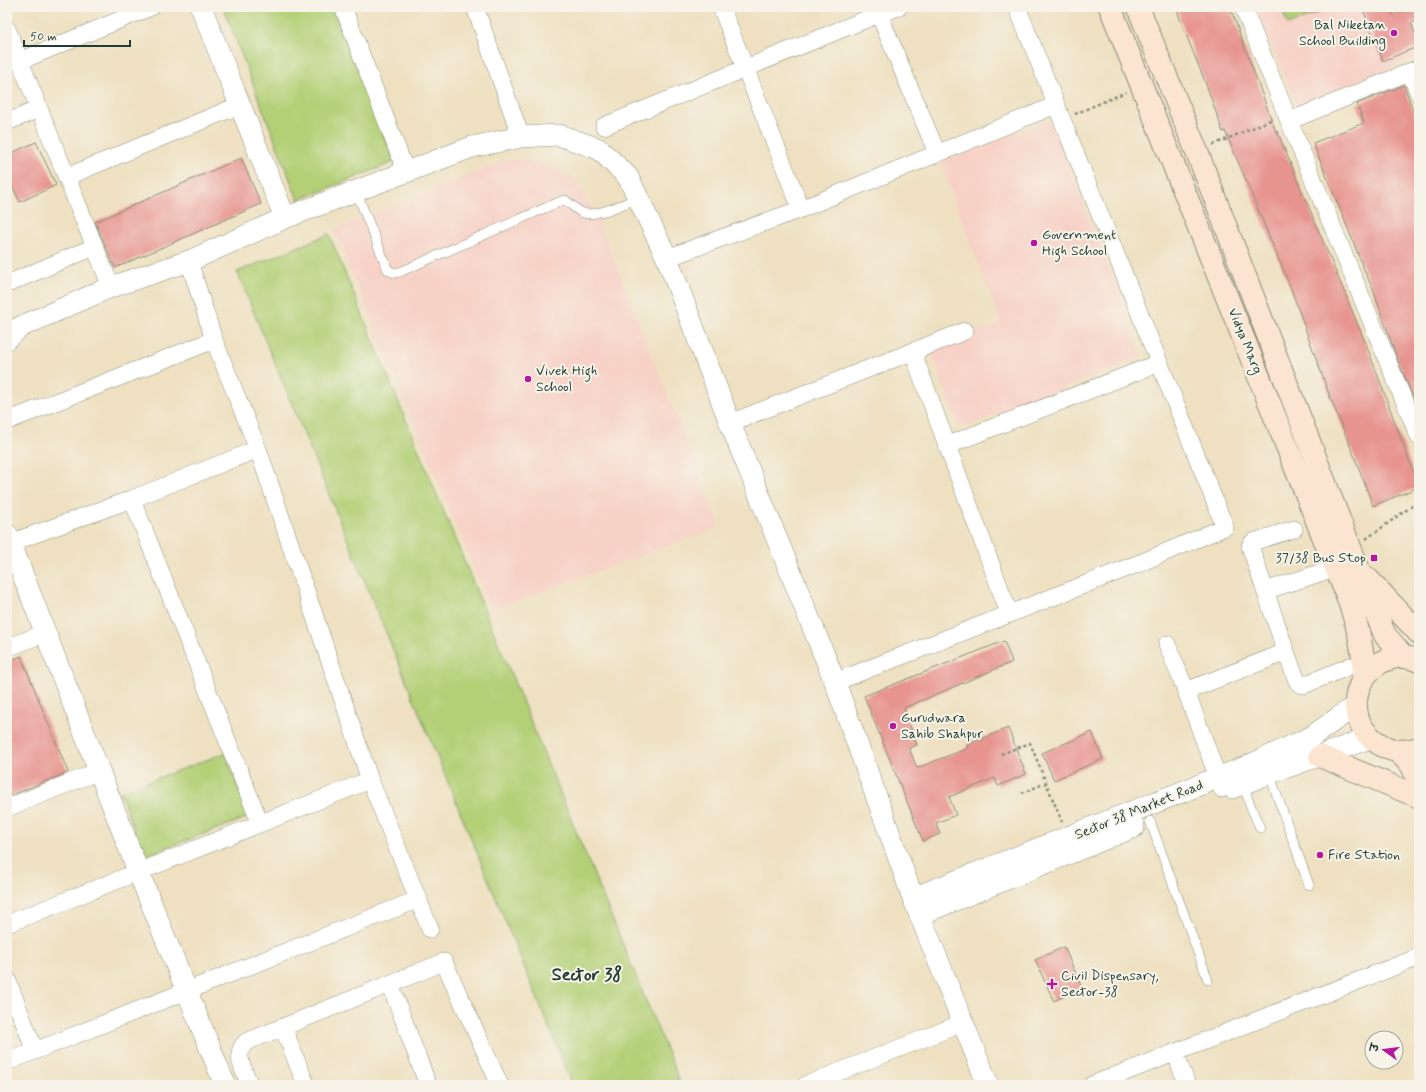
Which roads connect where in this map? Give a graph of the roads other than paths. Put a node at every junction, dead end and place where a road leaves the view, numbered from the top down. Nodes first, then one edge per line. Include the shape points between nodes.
1 (151, 7) edge
2 (201, 7) edge
3 (343, 7) edge
4 (475, 7) edge
5 (721, 7) edge
6 (899, 7) edge
7 (1017, 7) edge
8 (1110, 7) edge
9 (1138, 7) edge
10 (1243, 7) edge
11 (879, 14) junction
12 (7, 29) edge
13 (20, 61) junction
14 (746, 69) junction
15 (1414, 70) edge
16 (1419, 94) edge
17 (240, 105) junction
18 (39, 109) junction
19 (1059, 112) junction
20 (1287, 117) junction
21 (7, 122) edge
22 (604, 126) dead end
23 (521, 137) junction
24 (936, 153) junction
25 (406, 172) junction
26 (66, 177) junction
27 (356, 191) junction
28 (638, 198) junction
29 (801, 209) junction
30 (285, 218) junction
31 (94, 247) junction
32 (667, 258) junction
33 (188, 261) junction
34 (7, 284) edge
35 (111, 287) junction
36 (966, 332) dead end
37 (7, 339) edge
38 (214, 340) junction
39 (914, 353) junction
40 (1159, 363) junction
41 (1416, 418) edge
42 (7, 421) edge
43 (730, 423) junction
44 (1419, 437) edge
45 (948, 446) junction
46 (258, 449) junction
47 (132, 499) junction
48 (1294, 528) dead end
49 (9, 538) edge
50 (1356, 564) junction
51 (1326, 572) dead end
52 (1265, 592) junction
53 (1009, 613) junction
54 (45, 633) junction
55 (1419, 633) edge
56 (1167, 644) dead end
57 (7, 648) edge
58 (1286, 652) junction
59 (1411, 659) edge
60 (1356, 672) junction
61 (835, 682) junction
62 (1186, 691) junction
63 (1356, 705) junction
64 (1370, 738) junction
65 (1419, 748) edge
66 (1397, 751) junction
67 (1320, 756) junction
68 (99, 771) junction
69 (1269, 773) junction
70 (370, 780) junction
71 (1419, 782) edge
72 (1243, 783) junction
73 (1220, 785) junction
74 (1419, 797) edge
75 (7, 808) edge
76 (1150, 821) junction
77 (260, 823) junction
78 (1260, 828) dead end
79 (138, 871) junction
80 (1309, 885) dead end
81 (419, 900) junction
82 (917, 906) junction
83 (7, 924) edge
84 (430, 929) dead end
85 (1419, 957) edge
86 (7, 979) edge
87 (1208, 980) dead end
88 (390, 984) junction
89 (186, 990) junction
90 (963, 1023) junction
91 (284, 1026) junction
92 (35, 1051) junction
93 (1174, 1052) junction
94 (7, 1062) edge
95 (225, 1085) edge
96 (250, 1085) edge
97 (306, 1085) edge
98 (428, 1085) edge
99 (500, 1085) edge
100 (806, 1085) edge
101 (988, 1085) edge
102 (1092, 1085) edge
103 (1187, 1085) edge

1 - 13 street
2 - 17 street
3 - 25 street
4 - 23 street
5 - 14 street
6 - 11 street
7 - 19 street
8 - 60 main road, Vidya Marg via 1348,598 1362,642 1364,667
9 - 50 main road, Vidya Marg via 1197,152
10 - 20 street
11 - 14 street
11 - 24 street
12 - 13 street
13 - 18 street
14 - 22 street
14 - 29 street
15 - 16 street
15 - 20 street
17 - 26 street
17 - 30 street
18 - 21 street
18 - 26 street
19 - 24 street
19 - 40 street
20 - 41 street
23 - 25 street via 472,147
23 - 28 street via 559,134 598,149 628,177
24 - 29 street
25 - 27 street
26 - 31 street
27 - 28 lane via 388,270 394,273 561,201 565,200 578,210 590,213 604,211
27 - 30 street
28 - 32 street
29 - 32 street
30 - 33 street
31 - 34 street
31 - 35 street
32 - 43 street
33 - 35 street
33 - 38 street
35 - 37 street via 20,327
36 - 39 street
38 - 42 street
38 - 46 street
39 - 43 street
39 - 45 street
40 - 45 street
40 - 53 street via 1225,527 1140,563
41 - 44 street
43 - 61 street
45 - 53 street
46 - 47 street
46 - 70 street
47 - 49 street
47 - 77 street
48 - 52 street via 1253,542 1250,546
49 - 54 street
50 - 55 main road
50 - 59 main road, Vidya Marg via 1385,635
51 - 52 street
52 - 58 street
53 - 61 street
54 - 57 street
54 - 68 street
56 - 62 street
58 - 60 street via 1296,681 1300,684
58 - 62 street
59 - 60 main road, Vidya Marg via 1383,661 1370,670
60 - 63 main road, Vidya Marg
61 - 82 street
62 - 73 street
63 - 64 main road, Vidya Marg via 1360,723
63 - 73 street, Sector 38 Market Road via 1311,737
64 - 66 main road, Vidya Marg via 1386,748
64 - 67 street, Sector 38 Market Road
65 - 66 main road, Vidya Marg
66 - 71 main road, Vidya Marg via 1410,764
67 - 69 street, Sector 38 Market Road
67 - 74 main road
68 - 75 street
68 - 79 street
69 - 72 street, Sector 38 Market Road
69 - 80 lane
70 - 77 street
70 - 81 street
72 - 73 street, Sector 38 Market Road
72 - 78 lane
73 - 76 street, Sector 38 Market Road
73 - 82 street, Sector 38 Market Road via 1068,838
76 - 82 street, Sector 38 Market Road
76 - 87 lane
77 - 79 street
79 - 83 street
79 - 89 street
81 - 84 street
81 - 89 street
82 - 90 street
85 - 93 street
86 - 92 street
88 - 91 street
88 - 98 street
88 - 99 street via 444,962
89 - 92 street
89 - 95 street
90 - 100 street
90 - 101 street
91 - 96 street via 241,1046 239,1055
91 - 97 street
92 - 94 street
93 - 102 street
93 - 103 street

